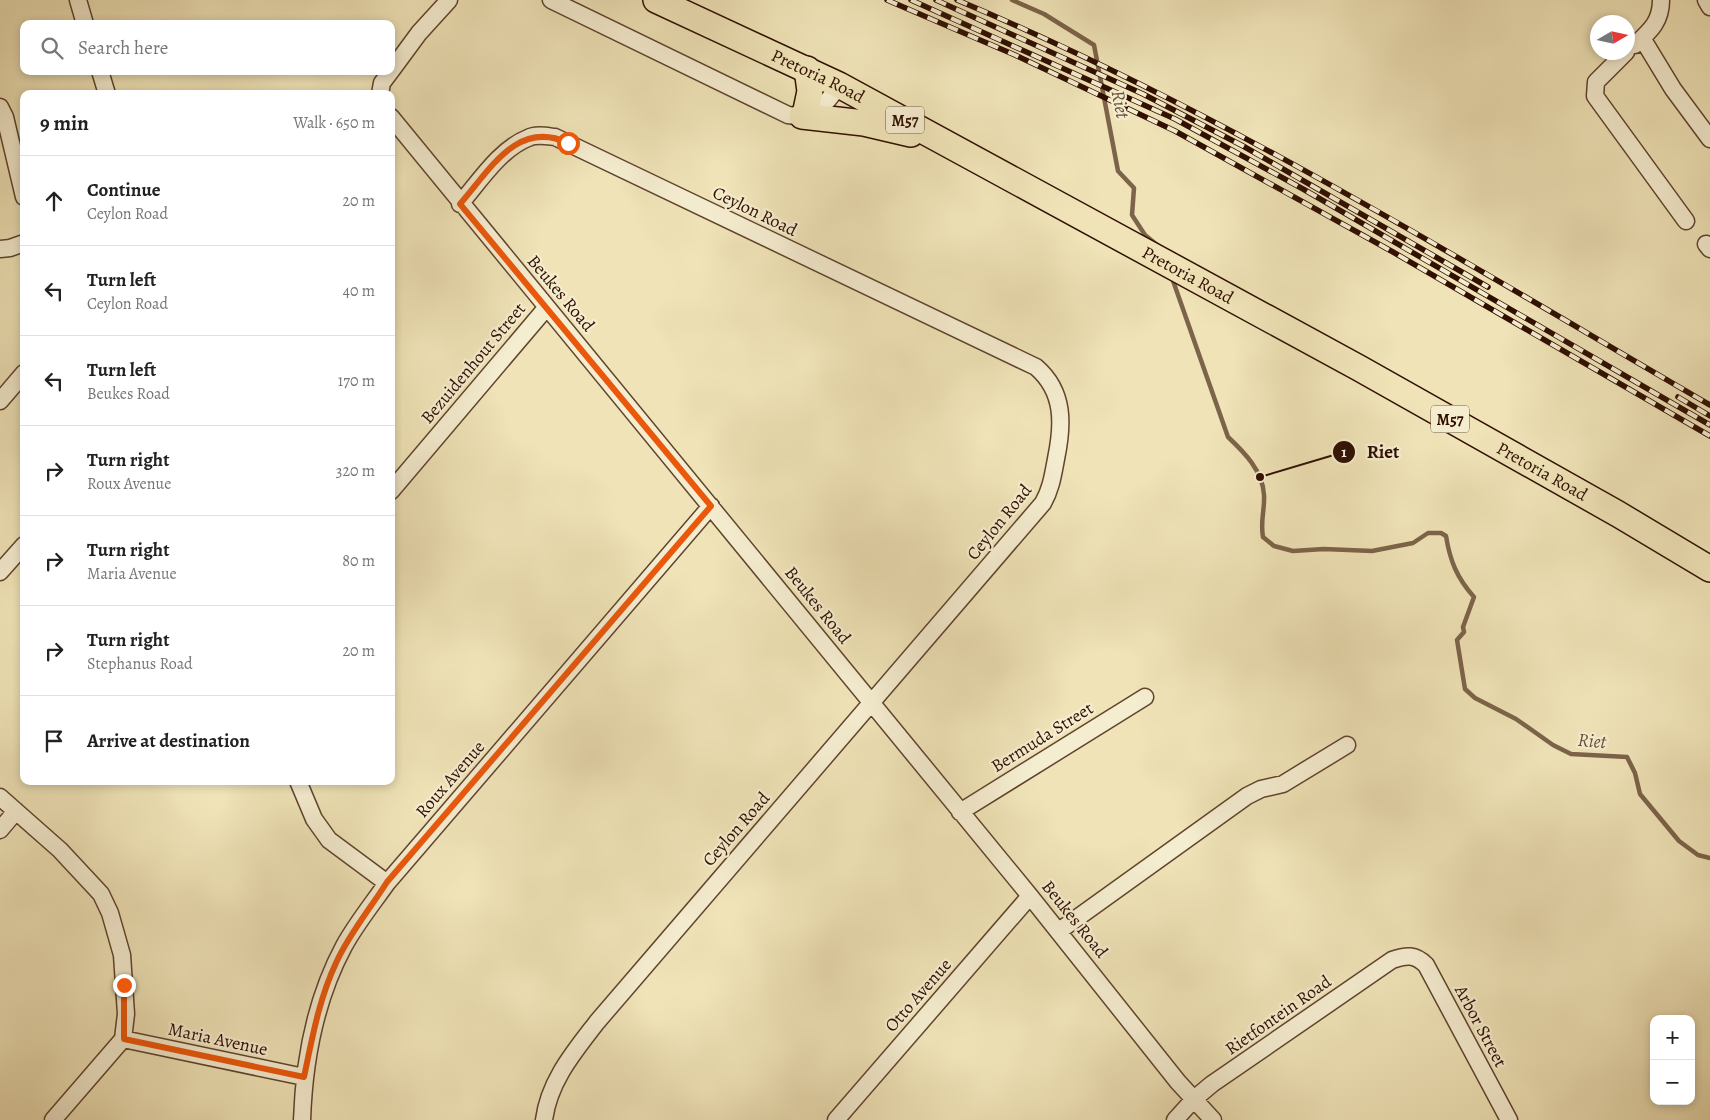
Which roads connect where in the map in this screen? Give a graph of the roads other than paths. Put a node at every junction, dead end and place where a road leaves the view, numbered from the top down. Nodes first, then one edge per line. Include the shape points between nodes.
1 (78, 0) edge
2 (449, 0) edge
3 (551, 0) edge
4 (656, 0) edge
5 (1661, 0) edge
6 (1706, 0) edge
7 (1710, 7) edge
8 (84, 20) edge
9 (1642, 38) junction
10 (1635, 45) edge
11 (1619, 60) edge
12 (395, 66) edge
13 (807, 69) junction
14 (101, 75) edge
15 (388, 75) edge
16 (839, 85) junction
17 (106, 90) edge
18 (381, 90) edge
19 (0, 106) edge
20 (803, 116) junction
21 (395, 124) edge
22 (1710, 139) edge
23 (938, 140) junction
24 (20, 180) edge
25 (460, 204) junction
26 (1686, 221) dead end
27 (20, 244) edge
28 (0, 249) edge
29 (547, 307) junction
30 (20, 378) edge
31 (0, 401) edge
32 (395, 486) edge
33 (711, 506) junction
34 (13, 550) edge
35 (1710, 569) edge
36 (0, 572) edge
37 (1145, 697) dead end
38 (872, 702) junction
39 (1347, 745) dead end
40 (300, 785) edge
41 (0, 797) edge
42 (16, 811) junction
43 (960, 812) junction
44 (0, 830) edge
45 (387, 882) junction
46 (1030, 896) junction
47 (1059, 931) junction
48 (1412, 956) joint
49 (124, 1039) junction
50 (304, 1077) junction
51 (1194, 1099) junction
52 (53, 1120) edge
53 (302, 1120) edge
54 (544, 1120) edge
55 (836, 1120) edge
56 (1176, 1120) edge
57 (1213, 1120) edge
58 (1509, 1120) edge

1 - 8 street
2 - 12 street
3 - 20 street via 766,106 788,115
4 - 13 main road, Pretoria Road / M57
5 - 9 street via 1659,19
6 - 7 street
9 - 10 street
9 - 22 street via 1672,90
11 - 26 street via 1596,82 1595,96
13 - 16 main road, Pretoria Road / M57
13 - 20 main road via 810,91
14 - 17 street
15 - 18 street
16 - 20 street via 823,107
16 - 23 main road, Pretoria Road / M57
19 - 24 street
20 - 23 main road via 872,125
21 - 25 street, Beukes Road
23 - 35 main road, Pretoria Road / M57 via 1359,368
25 - 29 street, Beukes Road
25 - 38 street, Ceylon Road via 517,144 529,137 555,137 1036,367 1047,377 1054,389 1061,423 1049,492 1039,508
27 - 28 street
29 - 32 street, Bezuidenhout Street
29 - 33 street, Beukes Road
30 - 31 street
33 - 38 street, Beukes Road
33 - 45 street, Roux Avenue
34 - 36 street
37 - 43 street, Bermuda Street
38 - 43 street, Beukes Road
38 - 54 street, Ceylon Road via 597,1022 557,1078
39 - 47 street via 1283,784 1247,796
40 - 45 street via 314,819 329,840
41 - 42 street
42 - 44 street
42 - 49 street via 84,873 110,913 122,955 126,1014
43 - 46 street, Beukes Road
45 - 50 street, Roux Avenue via 345,944 336,963 321,1004
46 - 47 street, Beukes Road
46 - 55 street, Otto Avenue
47 - 51 street, Beukes Road
48 - 51 street, Rietfontein Road via 1392,960
48 - 58 street, Arbor Street via 1426,965
49 - 50 street, Maria Avenue
49 - 52 street
50 - 53 street, Roux Avenue
51 - 56 street, Rietfontein Road
51 - 57 street, Beukes Road

